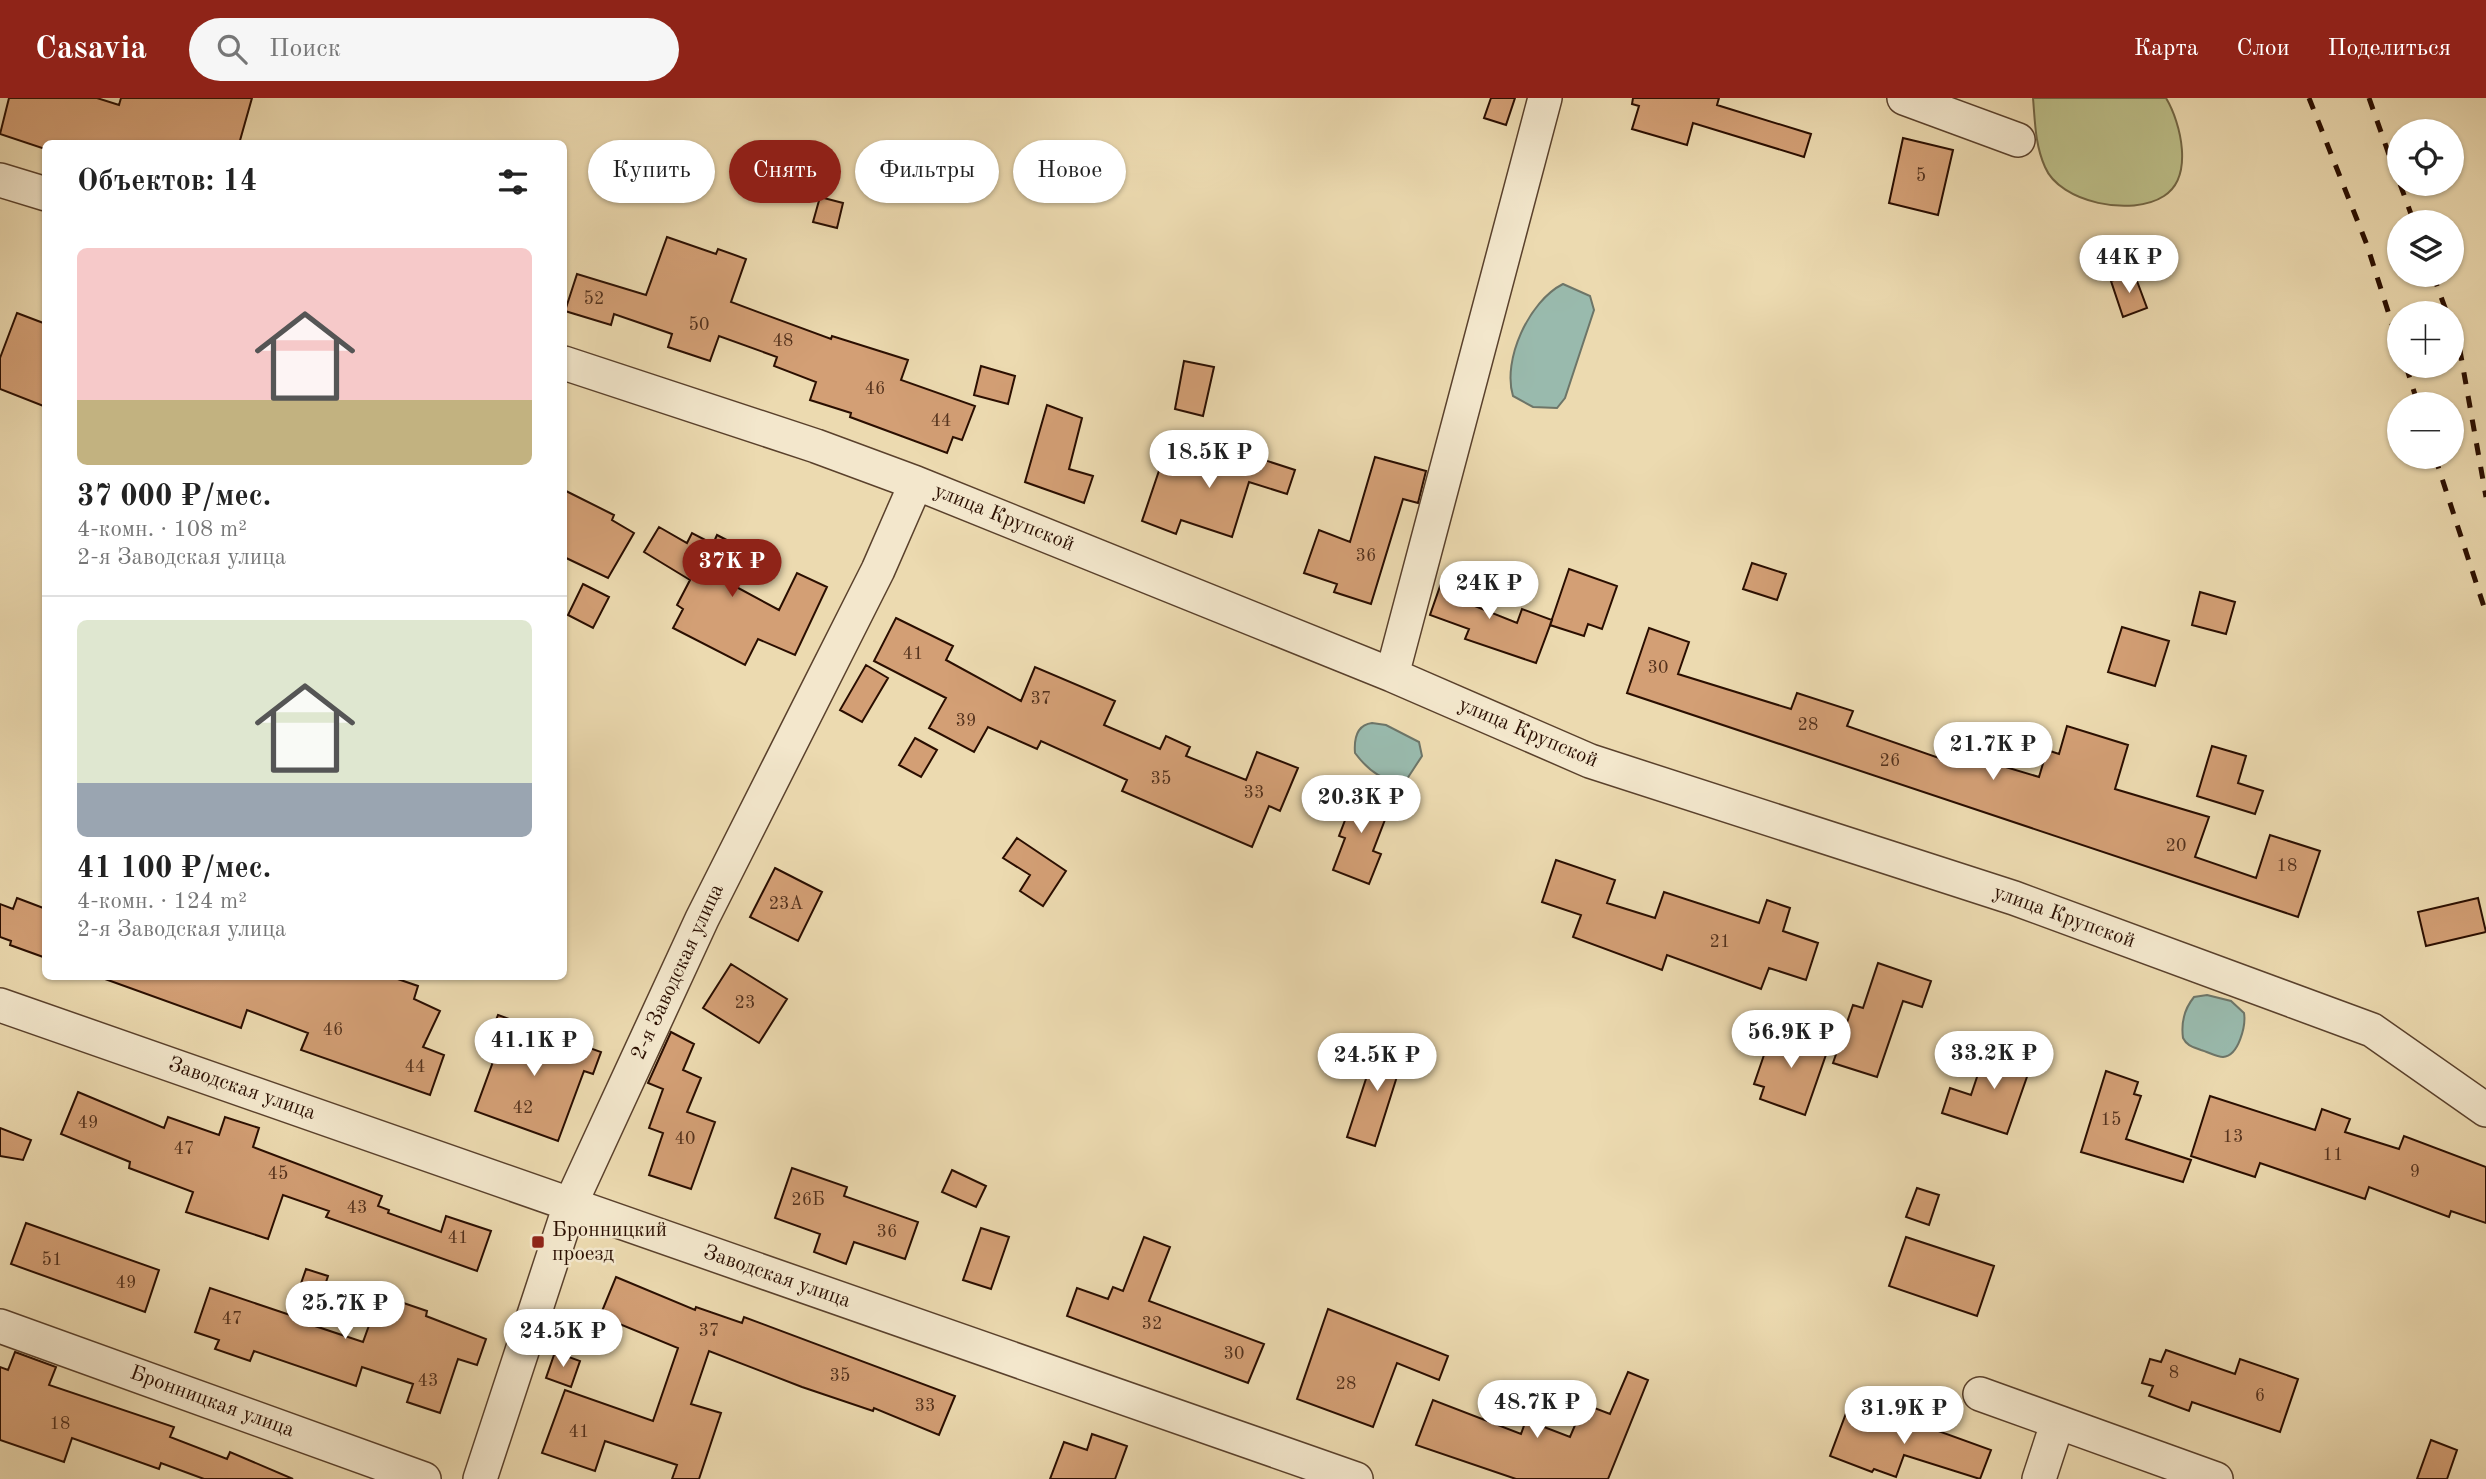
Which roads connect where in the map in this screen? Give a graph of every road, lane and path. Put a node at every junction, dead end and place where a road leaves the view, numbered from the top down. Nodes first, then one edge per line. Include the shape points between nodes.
1 (1545, 98) edge
2 (1904, 98) edge
3 (2018, 140) dead end
4 (0, 180) edge
5 (42, 193) edge
6 (567, 364) edge
7 (916, 483) junction
8 (1392, 675) junction
9 (0, 1005) edge
10 (2486, 1110) edge
11 (570, 1205) junction
12 (0, 1326) edge
13 (1979, 1394) dead end
14 (2057, 1424) junction
15 (424, 1479) edge
16 (481, 1479) edge
17 (1356, 1479) edge
18 (2039, 1479) edge
19 (2216, 1479) edge

1 - 8 street
2 - 3 street
4 - 5 street
6 - 7 street, улица Крупской
7 - 8 street, улица Крупской
7 - 11 street, 2-я Заводская улица via 878,570 702,919
8 - 10 street, улица Крупской via 1590,761 2014,898 2372,1030
9 - 11 street, Заводская улица
11 - 16 street, 2-я Заводская улица
11 - 17 street, Заводская улица
12 - 15 street, Бронницкая улица
13 - 14 street
14 - 18 street
14 - 19 street

